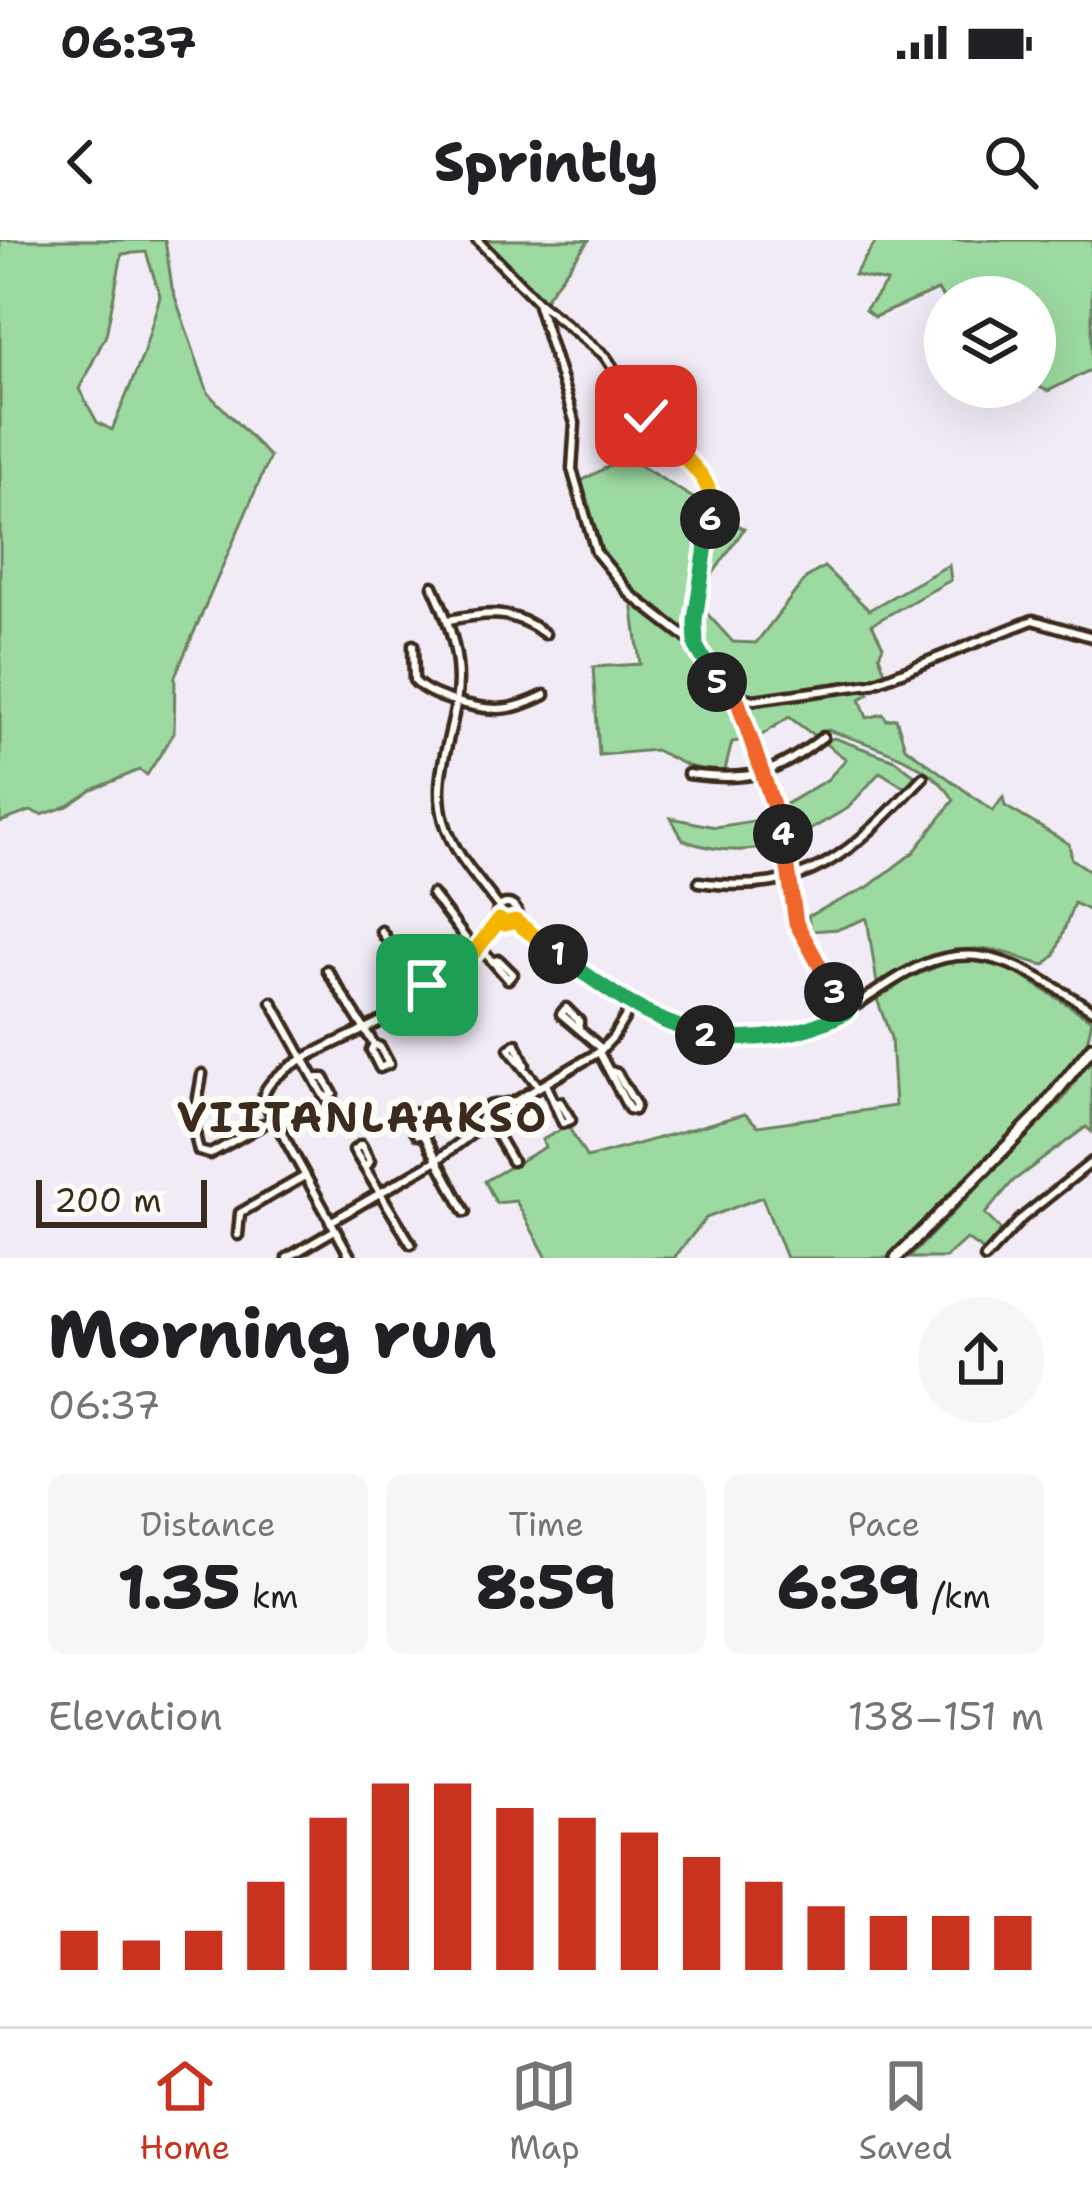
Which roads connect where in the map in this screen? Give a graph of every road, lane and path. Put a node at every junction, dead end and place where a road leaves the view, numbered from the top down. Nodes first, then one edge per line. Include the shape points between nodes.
1 (477, 240) edge
2 (537, 301) junction
3 (433, 586) dead end
4 (449, 620) junction
5 (545, 634) dead end
6 (1092, 637) edge
7 (412, 646) dead end
8 (696, 646) junction
9 (545, 694) dead end
10 (736, 696) junction
11 (457, 700) junction
12 (823, 737) dead end
13 (765, 773) junction
14 (688, 774) dead end
15 (923, 777) dead end
16 (792, 877) junction
17 (699, 882) dead end
18 (432, 894) dead end
19 (499, 908) junction
20 (499, 920) junction
21 (515, 921) junction
22 (381, 931) dead end
23 (477, 948) junction
24 (495, 961) dead end
25 (327, 970) dead end
26 (424, 987) junction
27 (439, 1001) dead end
28 (272, 1002) dead end
29 (632, 1006) junction
30 (1092, 1010) edge
31 (847, 1012) junction
32 (579, 1027) dead end
33 (364, 1029) junction
34 (374, 1044) dead end
35 (1092, 1047) edge
36 (600, 1051) junction
37 (307, 1059) junction
38 (525, 1065) dead end
39 (202, 1074) dead end
40 (318, 1078) dead end
41 (543, 1086) junction
42 (624, 1091) dead end
43 (512, 1102) junction
44 (557, 1103) dead end
45 (483, 1111) junction
46 (273, 1119) junction
47 (491, 1120) junction
48 (473, 1133) junction
49 (424, 1135) dead end
50 (436, 1160) junction
51 (512, 1161) dead end
52 (1092, 1162) edge
53 (368, 1166) dead end
54 (305, 1176) junction
55 (382, 1191) junction
56 (465, 1212) dead end
57 (333, 1226) junction
58 (238, 1235) dead end
59 (411, 1244) dead end
60 (287, 1258) edge
61 (351, 1258) edge
62 (896, 1258) edge
63 (985, 1258) edge

1 - 2 street
2 - 8 street via 575,423 572,469 596,552 631,595
2 - 8 street via 604,356 654,430 708,483 713,501
3 - 4 street
4 - 5 street via 515,614
4 - 11 street
6 - 10 street via 1033,620 871,684
7 - 11 street via 417,686
8 - 10 street via 717,682
9 - 11 street via 494,709
10 - 13 street
11 - 19 street via 441,762 444,821 457,853
12 - 13 street
13 - 14 street
13 - 16 street
15 - 16 street via 846,854
16 - 17 street via 758,885
16 - 31 street via 796,923
18 - 23 street
19 - 20 street
19 - 21 street via 514,906
20 - 21 street
20 - 23 street
21 - 29 street
22 - 26 street
23 - 24 street
23 - 26 street
25 - 33 street
26 - 27 street
26 - 33 street
28 - 37 street
29 - 31 street via 734,1039 800,1033
29 - 36 street
30 - 31 street via 987,957 951,956 903,972
32 - 36 street
33 - 34 street
33 - 37 street
35 - 62 street via 1037,1117
36 - 41 street
36 - 42 street
37 - 40 street
37 - 46 street via 267,1083
38 - 41 street
39 - 46 street via 193,1132 199,1151 210,1154
41 - 43 street
41 - 44 street
43 - 45 street
43 - 47 street
45 - 47 street
45 - 48 street
46 - 54 street
47 - 48 street
47 - 51 street
48 - 50 street
49 - 50 street
50 - 55 street
50 - 56 street
52 - 63 street
53 - 55 street
54 - 57 street
54 - 58 street via 240,1213
55 - 57 street
55 - 59 street
57 - 60 street
57 - 61 street

